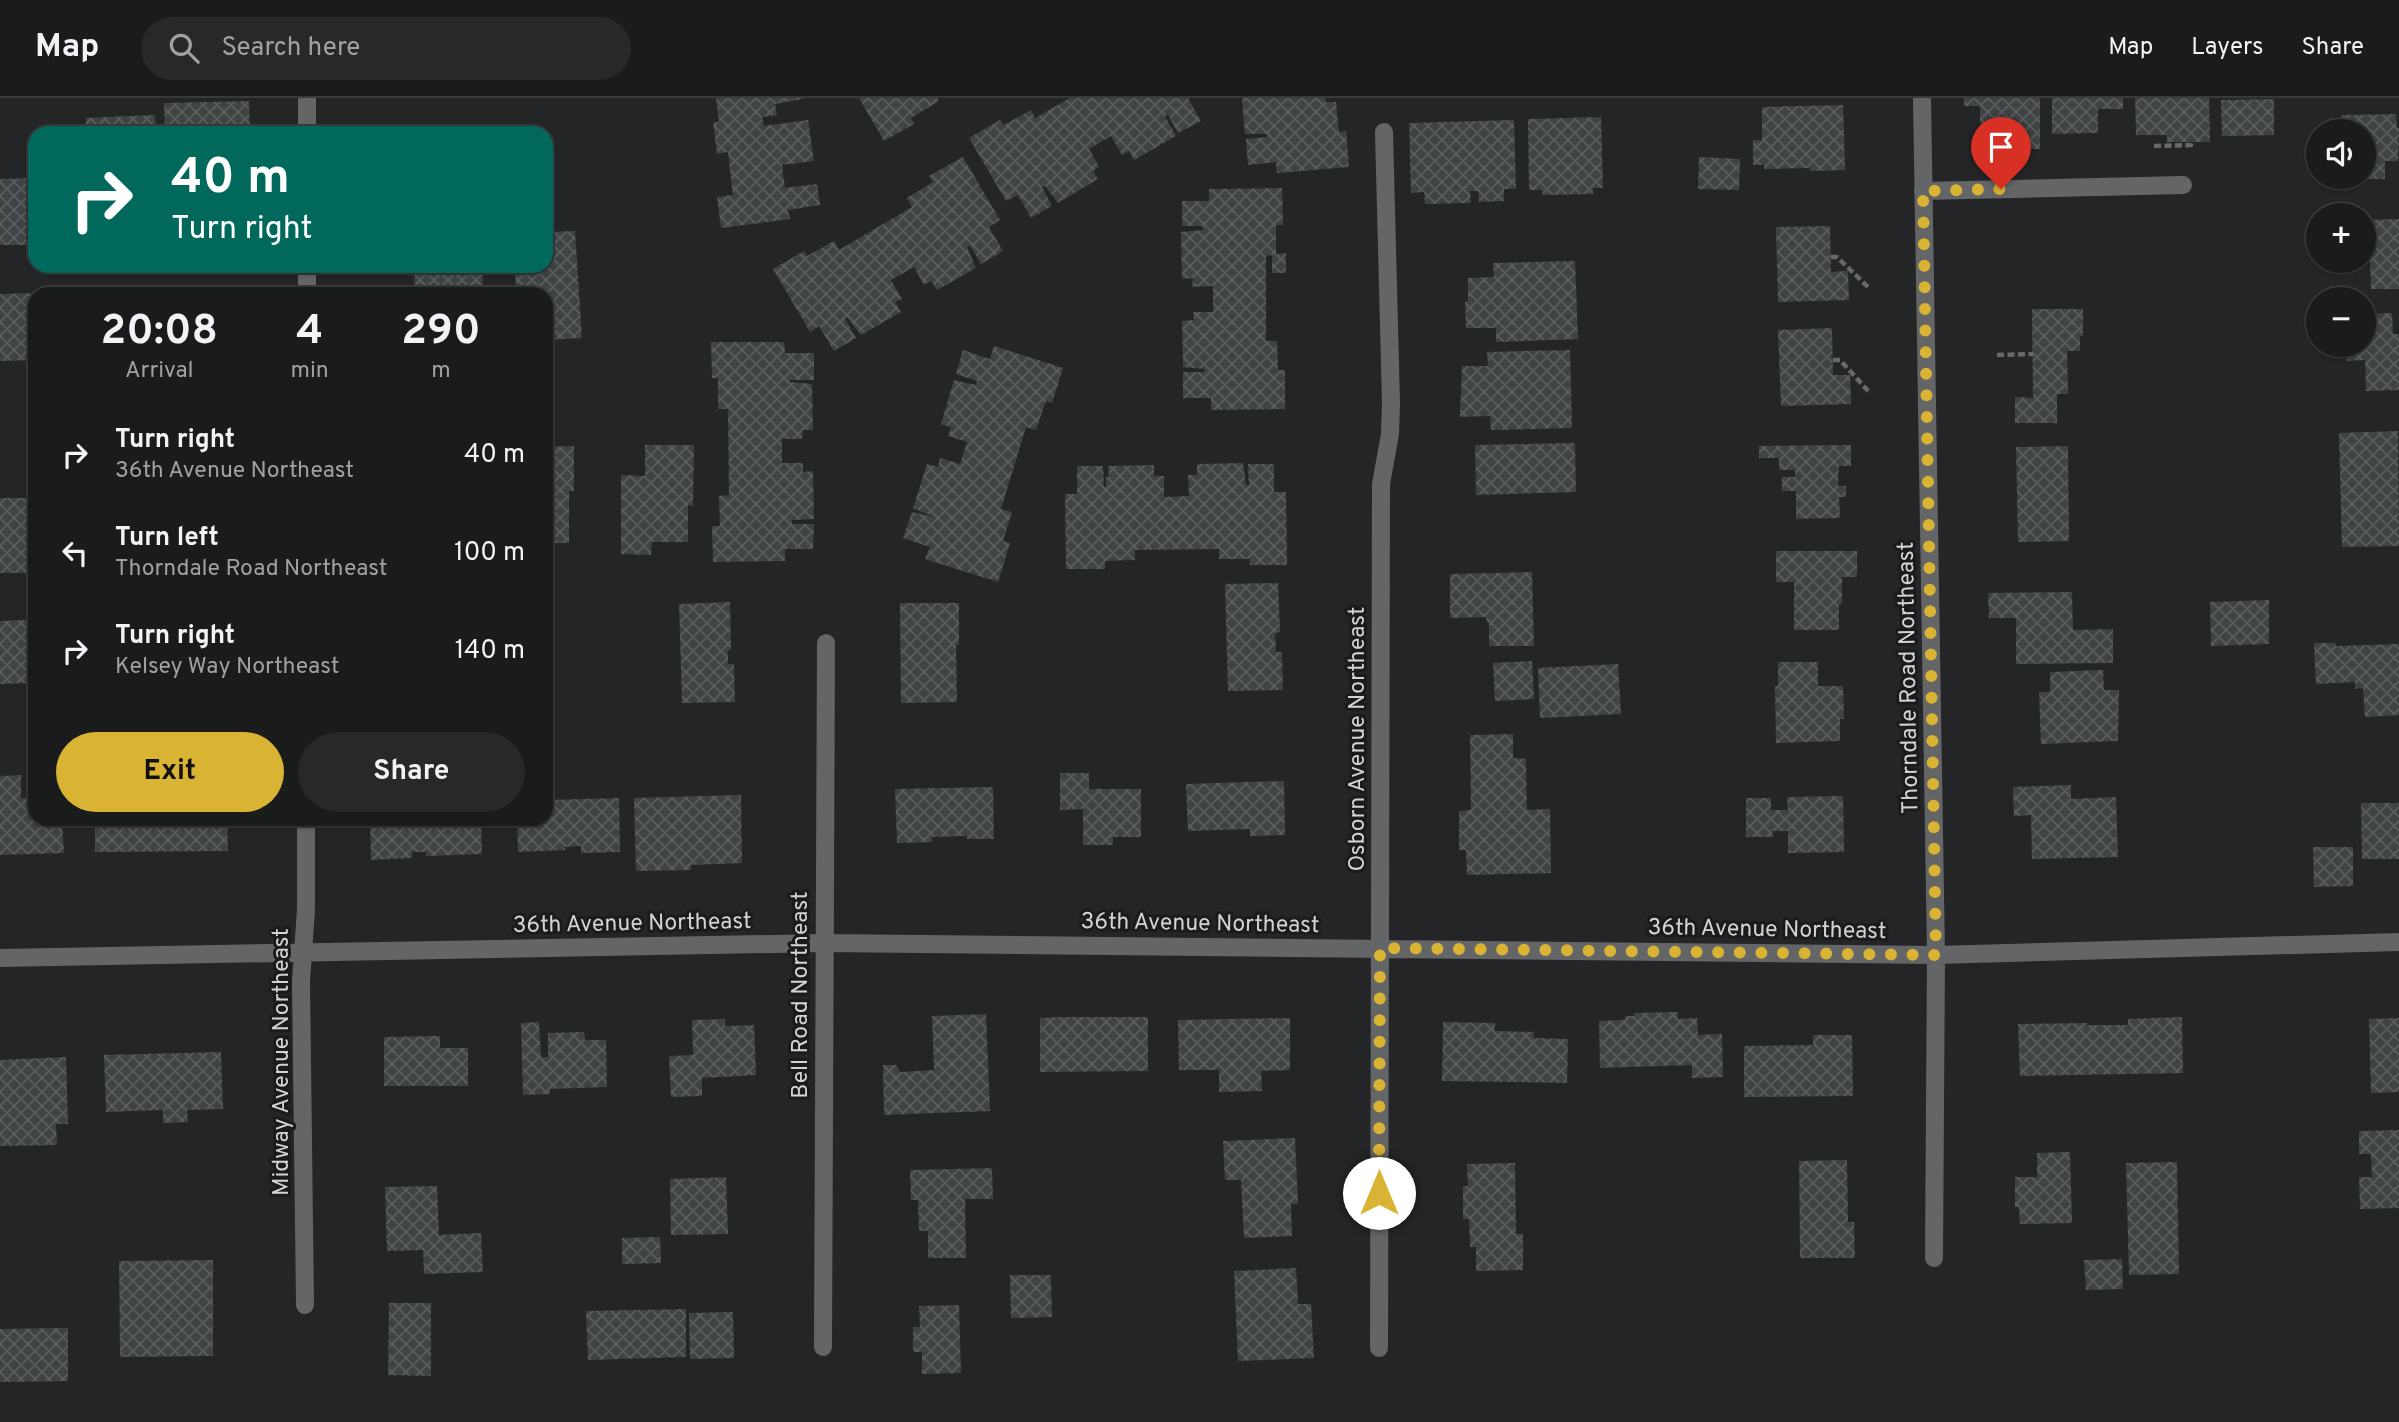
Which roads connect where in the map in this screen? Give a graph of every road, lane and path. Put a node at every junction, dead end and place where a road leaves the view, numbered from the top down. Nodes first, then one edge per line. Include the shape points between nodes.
1 (307, 98) edge
2 (1922, 98) edge
3 (307, 126) edge
4 (1384, 132) dead end
5 (2191, 142) dead end
6 (2154, 146) dead end
7 (2183, 185) dead end
8 (1923, 191) junction
9 (1831, 257) dead end
10 (1868, 286) dead end
11 (2033, 354) dead end
12 (1997, 355) dead end
13 (1833, 360) dead end
14 (1870, 393) dead end
15 (826, 643) dead end
16 (306, 826) edge
17 (2399, 942) edge
18 (824, 943) junction
19 (1380, 948) junction
20 (303, 953) junction
21 (1936, 955) junction
22 (0, 958) edge
23 (1934, 1258) dead end
24 (304, 1305) dead end
25 (823, 1347) dead end
26 (1379, 1348) dead end

1 - 3 street
2 - 8 street, Thorndale Road Northeast
4 - 19 street, Osborn Avenue Northeast via 1391,403 1381,484
5 - 6 path
7 - 8 street
8 - 21 street, Thorndale Road Northeast
9 - 10 path via 1837,257
11 - 12 path
13 - 14 path via 1840,360
15 - 18 street, Bell Road Northeast
16 - 20 street, Midway Avenue Northeast
17 - 21 street, 36th Avenue Northeast
18 - 19 street, 36th Avenue Northeast
18 - 20 street, 36th Avenue Northeast
18 - 25 street, Bell Road Northeast
19 - 21 street, 36th Avenue Northeast
19 - 26 street, Osborn Avenue Northeast
20 - 22 street, 36th Avenue Northeast
20 - 24 street, Midway Avenue Northeast
21 - 23 street, Thorndale Road Northeast

